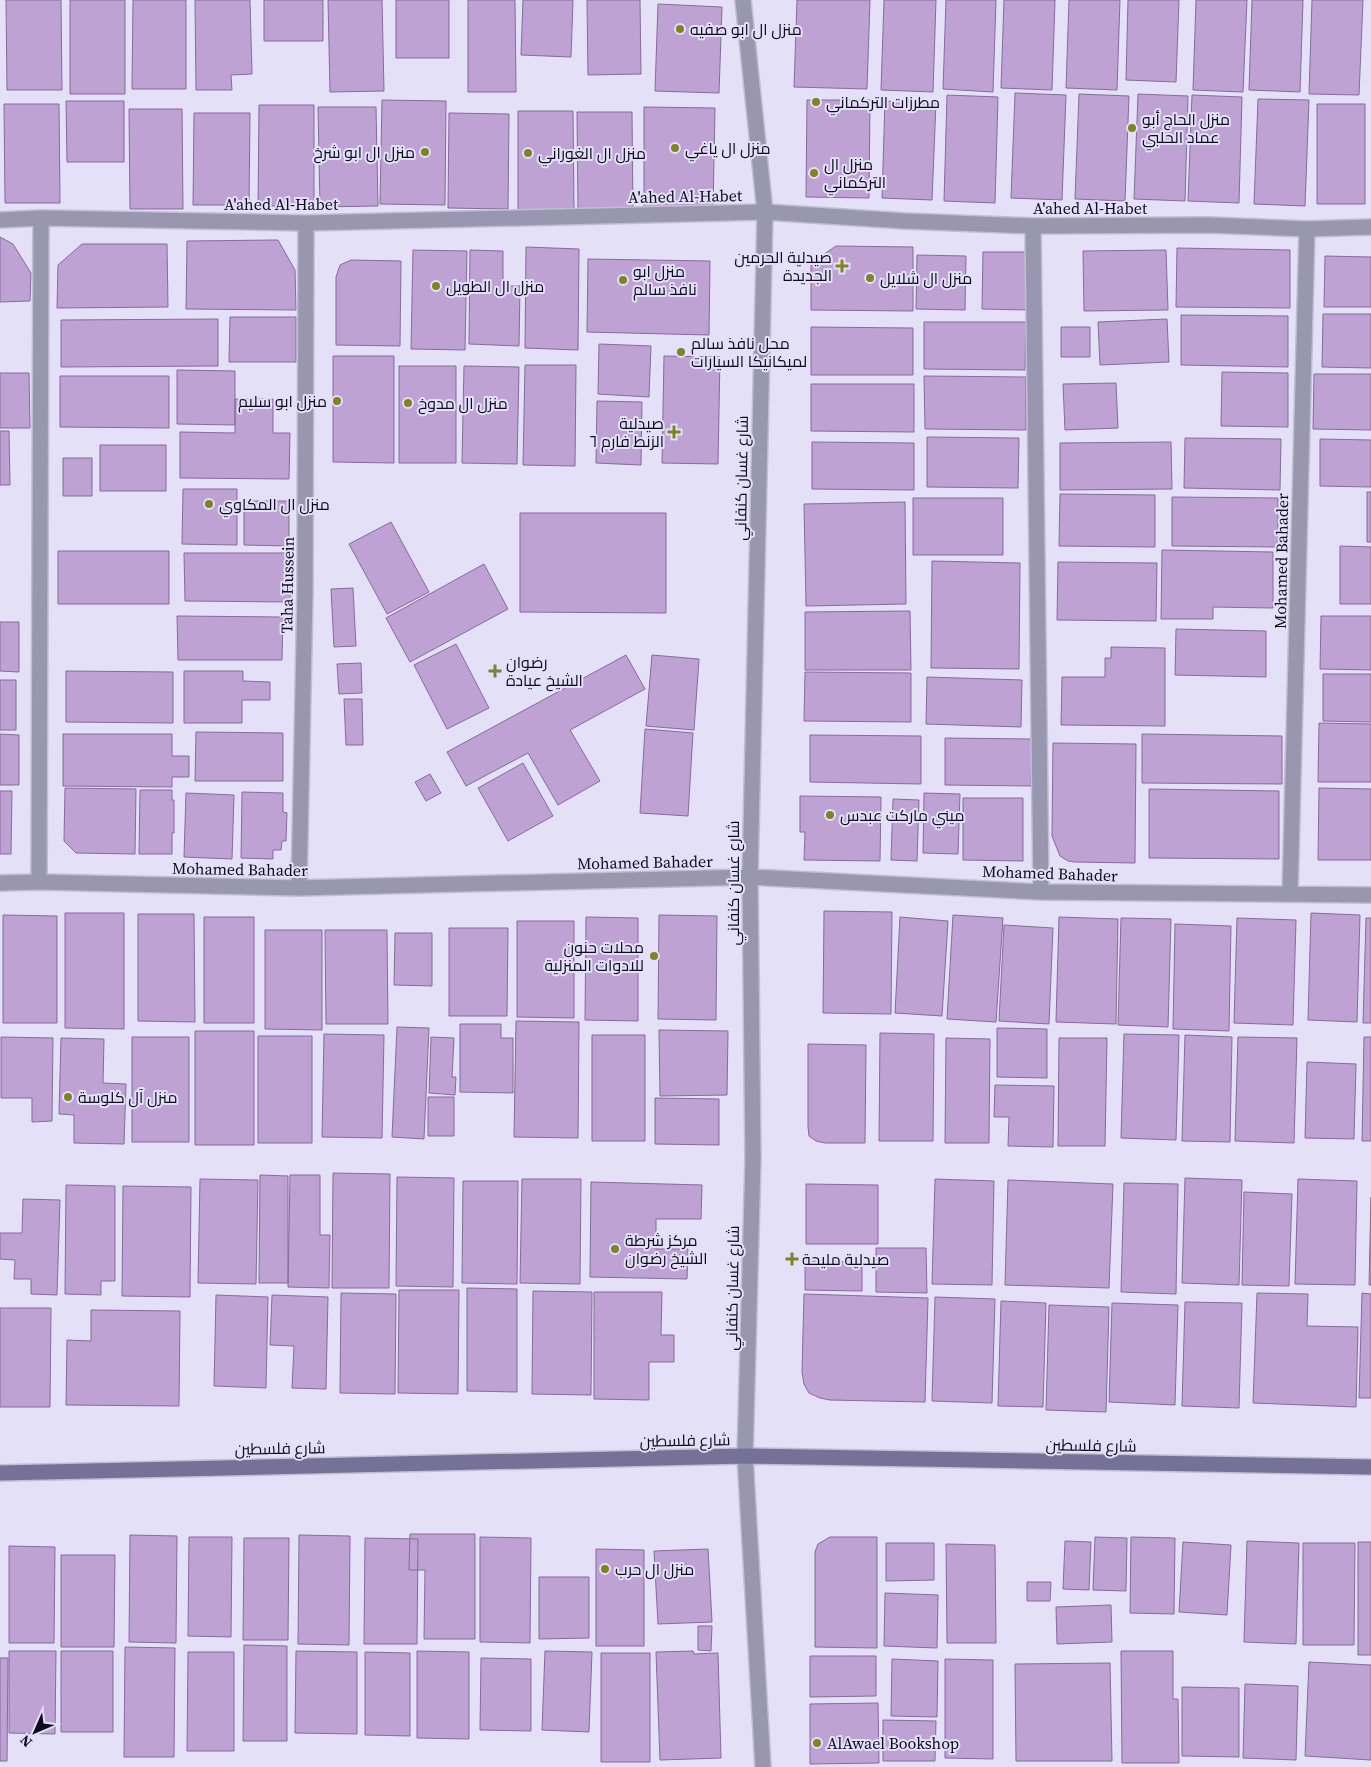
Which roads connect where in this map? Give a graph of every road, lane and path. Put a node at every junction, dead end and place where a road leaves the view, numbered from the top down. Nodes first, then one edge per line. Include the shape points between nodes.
1 (742, 0) edge
2 (764, 212) junction
3 (41, 218) junction
4 (0, 220) edge
5 (306, 223) junction
6 (1033, 226) junction
7 (1371, 227) edge
8 (1307, 229) junction
9 (750, 878) junction
10 (39, 882) junction
11 (0, 883) edge
12 (299, 888) junction
13 (1040, 892) junction
14 (1290, 894) junction
15 (1371, 895) edge
16 (745, 1456) junction
17 (1371, 1467) edge
18 (0, 1473) edge
19 (763, 1767) edge

1 - 2 street, شارع غسان كنفاني
2 - 5 street, A'ahed Al-Habet
2 - 6 street, A'ahed Al-Habet
2 - 9 street, شارع غسان كنفاني
3 - 4 street, A'ahed Al-Habet
3 - 5 street, A'ahed Al-Habet
3 - 10 street
5 - 12 street, Taha Hussein via 305,582
6 - 8 street, A'ahed Al-Habet via 1209,224
6 - 13 street
7 - 8 street, A'ahed Al-Habet
8 - 14 street, Mohamed Bahader
9 - 12 street, Mohamed Bahader
9 - 13 street, Mohamed Bahader
9 - 16 street, شارع غسان كنفاني via 752,1159
10 - 11 street, Mohamed Bahader
10 - 12 street, Mohamed Bahader
13 - 14 street, Mohamed Bahader
14 - 15 street, Mohamed Bahader
16 - 17 street, شارع فلسطين
16 - 18 street, شارع فلسطين
16 - 19 street, شارع غسان كنفاني

